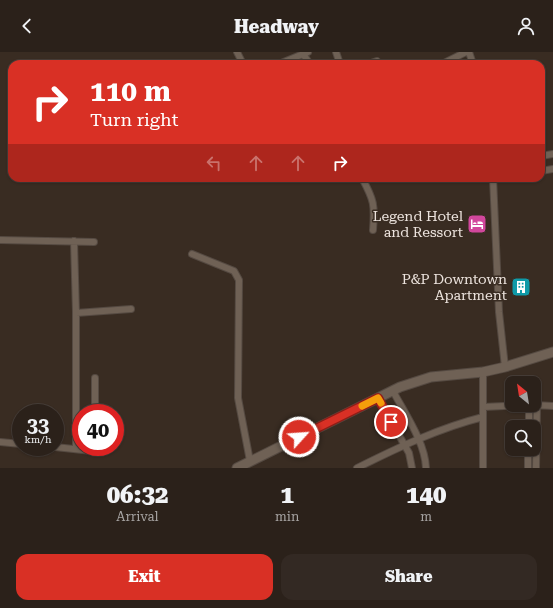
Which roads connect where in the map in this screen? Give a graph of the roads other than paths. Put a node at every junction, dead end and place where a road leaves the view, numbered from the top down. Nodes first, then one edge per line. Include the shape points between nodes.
1 (466, 52) edge
2 (306, 53) edge
3 (289, 60) edge
4 (450, 60) edge
5 (364, 182) edge
6 (493, 182) edge
7 (373, 230) dead end
8 (0, 240) edge
9 (74, 241) junction
10 (94, 242) dead end
11 (192, 254) dead end
12 (130, 309) dead end
13 (76, 313) junction
14 (553, 352) edge
15 (505, 367) junction
16 (483, 372) junction
17 (95, 378) dead end
18 (393, 390) junction
19 (378, 398) junction
20 (76, 404) edge
21 (96, 404) edge
22 (541, 405) edge
23 (505, 406) edge
24 (553, 406) edge
25 (483, 407) junction
26 (536, 412) edge
27 (483, 417) junction
28 (418, 439) junction
29 (0, 442) edge
30 (12, 443) edge
31 (404, 445) junction
32 (528, 456) edge
33 (250, 461) junction
34 (360, 467) edge
35 (237, 468) edge
36 (412, 468) edge
37 (426, 468) edge
38 (483, 468) edge
39 (528, 468) edge
40 (536, 468) edge

1 - 4 street
2 - 3 street
5 - 7 street via 375,210
6 - 15 street via 499,312
8 - 9 street
9 - 10 street
9 - 13 street
11 - 33 street via 234,271 239,280 238,398
12 - 13 street
13 - 20 street
14 - 15 street
15 - 16 street
16 - 18 street via 431,377
16 - 25 street
17 - 21 street
18 - 19 street
18 - 28 street
19 - 31 street
19 - 33 street
22 - 24 street
23 - 25 street
25 - 27 street
26 - 40 street
27 - 28 street
27 - 38 street
28 - 31 street
28 - 37 street via 424,453
29 - 30 street
31 - 34 street
31 - 36 street via 409,453
32 - 39 street
33 - 35 street

